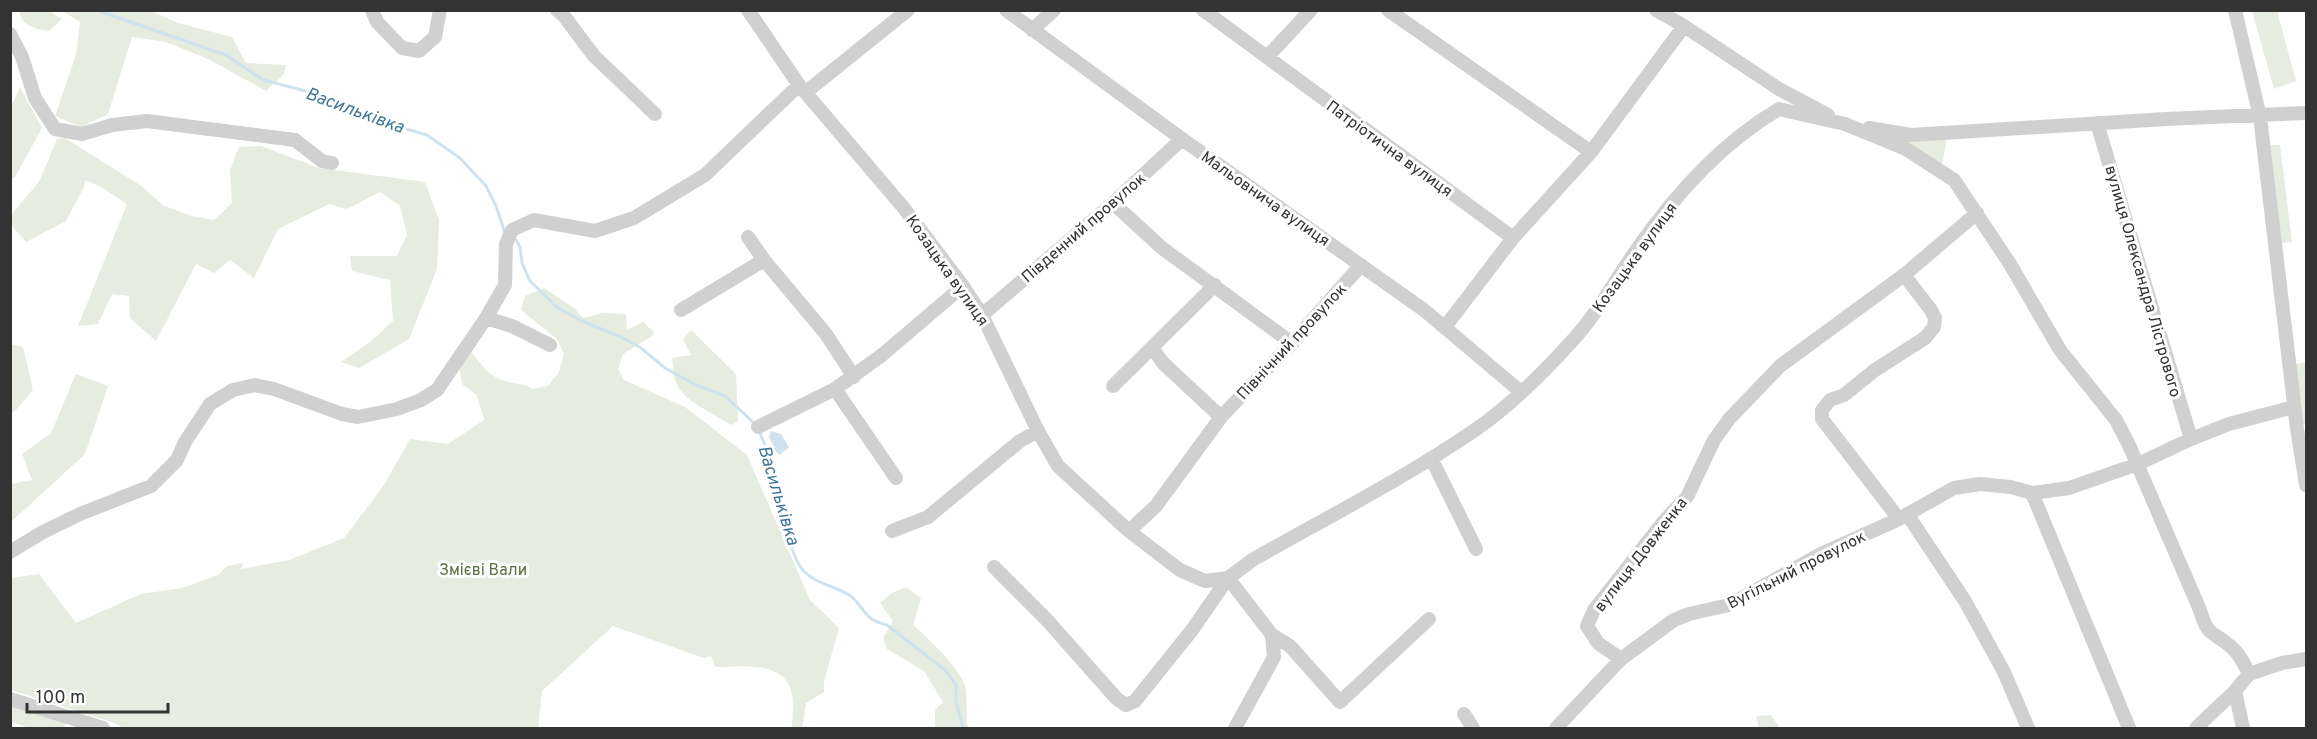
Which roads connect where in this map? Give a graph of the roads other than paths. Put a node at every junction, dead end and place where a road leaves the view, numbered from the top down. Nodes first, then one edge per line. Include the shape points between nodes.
1 (372, 10) edge
2 (440, 10) edge
3 (557, 10) edge
4 (748, 10) edge
5 (908, 10) edge
6 (1006, 10) edge
7 (1054, 10) edge
8 (1203, 10) edge
9 (1311, 10) edge
10 (1388, 10) edge
11 (1656, 10) edge
12 (2235, 10) edge
13 (1684, 26) junction
14 (1032, 30) junction
15 (10, 34) edge
16 (1268, 56) junction
17 (803, 89) junction
18 (1779, 89) junction
19 (1779, 109) junction
20 (2307, 113) edge
21 (655, 114) dead end
22 (2260, 117) junction
23 (2097, 123) junction
24 (1845, 124) junction
25 (1911, 135) junction
26 (1182, 139) junction
27 (1906, 149) junction
28 (1592, 152) junction
29 (332, 163) dead end
30 (1113, 203) junction
31 (1977, 213) junction
32 (748, 237) dead end
33 (1514, 238) junction
34 (764, 260) junction
35 (1361, 265) junction
36 (1904, 275) junction
37 (1215, 285) junction
38 (963, 286) junction
39 (681, 310) dead end
40 (982, 315) junction
41 (486, 318) junction
42 (1445, 327) junction
43 (1293, 343) junction
44 (550, 345) dead end
45 (1152, 348) junction
46 (854, 377) junction
47 (1113, 386) dead end
48 (835, 389) junction
49 (1521, 392) junction
50 (2294, 406) junction
51 (1221, 417) junction
52 (758, 427) dead end
53 (2302, 429) edge
54 (1038, 431) junction
55 (2190, 439) junction
56 (1431, 458) junction
57 (2138, 464) junction
58 (896, 478) dead end
59 (2307, 485) edge
60 (2032, 493) junction
61 (1903, 516) junction
62 (892, 531) dead end
63 (1128, 531) junction
64 (1476, 549) dead end
65 (10, 552) edge
66 (994, 567) dead end
67 (1228, 578) junction
68 (1430, 619) dead end
69 (1272, 634) junction
70 (1621, 659) junction
71 (2307, 659) edge
72 (2249, 674) junction
73 (2235, 691) junction
74 (10, 699) edge
75 (1464, 714) dead end
76 (103, 729) edge
77 (1235, 729) edge
78 (1473, 729) edge
79 (1556, 729) edge
80 (2028, 729) edge
81 (2129, 729) edge
82 (2196, 729) edge
83 (2243, 729) edge

1 - 2 street via 377,22 402,48 419,51 435,37
3 - 21 street via 594,56
4 - 17 street, Козацька вулиця
5 - 17 street
6 - 14 street, Мальовнича вулиця
7 - 14 street
8 - 16 street, Патріотична вулиця
9 - 16 street
10 - 28 street
11 - 13 street
12 - 22 street
13 - 18 street
13 - 28 street
14 - 26 street, Мальовнича вулиця
15 - 29 street via 35,98 55,129 82,134 147,121 295,140 322,161
16 - 33 street, Патріотична вулиця
17 - 38 street, Козацька вулиця via 930,240
17 - 41 street via 705,175 634,218 596,231 534,220 512,230 506,244 505,285
18 - 19 street via 1787,99 1787,105
18 - 24 street
19 - 24 street
19 - 49 street, Козацька вулиця via 1724,149 1675,200 1573,340
20 - 22 street
22 - 23 street
22 - 50 street
23 - 25 street
23 - 55 street, вулиця Олександра Лістрового
24 - 25 street
24 - 27 street
25 - 27 street via 1904,137 1902,144
26 - 30 street, Південний провулок
26 - 35 street, Мальовнича вулиця
27 - 31 street via 1954,180
28 - 33 street
30 - 37 street via 1162,249
30 - 40 street, Південний провулок
31 - 36 street, вулиця Довженка
31 - 57 street via 2061,350 2116,420
32 - 34 street
33 - 42 street
34 - 39 street
34 - 46 street via 826,334
35 - 42 street, Мальовнича вулиця
35 - 43 street, Північний провулок
36 - 61 street via 1931,310 1934,327 1925,338 1830,400 1822,410 1822,419
36 - 70 street, вулиця Довженка via 1780,366 1719,432 1686,497 1594,610 1587,626 1598,644
37 - 43 street
37 - 45 street
38 - 40 street, Козацька вулиця
38 - 46 street
40 - 54 street, Козацька вулиця
41 - 44 street
41 - 65 street via 437,390 397,410 358,417 274,389 255,386 233,390 210,404 177,460 151,486 80,514
42 - 49 street, Мальовнича вулиця
43 - 51 street, Північний провулок
45 - 47 street
45 - 51 street
46 - 48 street
48 - 52 street
48 - 58 street
49 - 56 street, Козацька вулиця via 1476,429
50 - 53 street
50 - 55 street
51 - 63 street, Північний провулок via 1156,506
53 - 59 street
54 - 62 street via 1020,441 928,517
54 - 63 street, Козацька вулиця via 1059,466
55 - 57 street
56 - 64 street
56 - 67 street, Козацька вулиця via 1254,559
57 - 60 street via 2069,488
57 - 72 street via 2204,624 2240,655
60 - 61 street via 1991,484 1969,484 1942,493
60 - 81 street
61 - 70 street, Вугільний провулок via 1819,555 1729,605 1674,620
61 - 80 street via 1965,601 2004,672
63 - 67 street, Козацька вулиця via 1180,570 1205,581
66 - 67 street via 1126,705 1135,701
67 - 69 street
68 - 69 street via 1340,702 1290,646
69 - 77 street via 1274,657
70 - 79 street, Вугільний провулок
71 - 72 street
72 - 73 street
73 - 82 street
73 - 83 street
74 - 76 street
75 - 78 street

